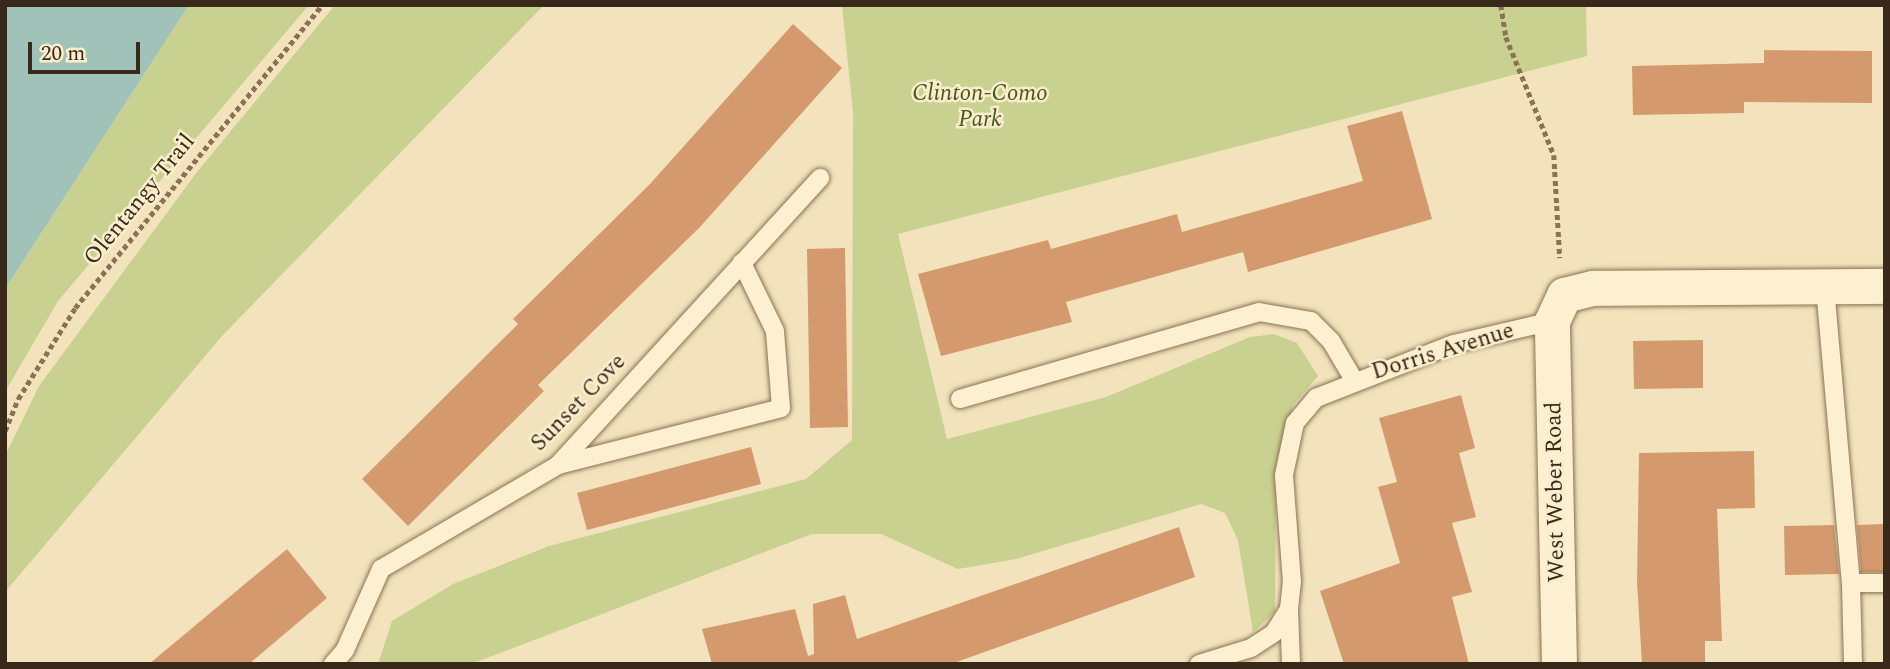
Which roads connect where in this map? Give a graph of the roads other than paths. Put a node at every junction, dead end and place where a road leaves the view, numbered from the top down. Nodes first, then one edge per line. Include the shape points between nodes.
1 (820, 178) dead end
2 (742, 263) junction
3 (1885, 286) edge
4 (1825, 287) junction
5 (1552, 321) junction
6 (1354, 380) junction
7 (960, 400) dead end
8 (558, 465) junction
9 (1851, 583) junction
10 (1885, 583) edge
11 (1289, 609) junction
12 (332, 664) edge
13 (1199, 664) edge
14 (1291, 664) edge
15 (1559, 664) edge
16 (1853, 664) edge

1 - 2 lane, Sunset Cove
2 - 8 lane, Sunset Cove
2 - 8 lane via 775,331 781,408
3 - 4 street
4 - 5 street via 1577,290 1564,295
4 - 9 lane
5 - 6 lane, Dorris Avenue via 1454,344
5 - 15 street, West Weber Road
6 - 7 lane via 1331,341 1311,321 1259,312
6 - 11 lane, Dorris Avenue via 1316,398 1295,423 1284,475 1292,582
8 - 12 lane, Sunset Cove via 381,569 345,650
9 - 10 lane
9 - 16 lane
11 - 13 lane via 1274,633 1251,648
11 - 14 lane, Dorris Avenue

